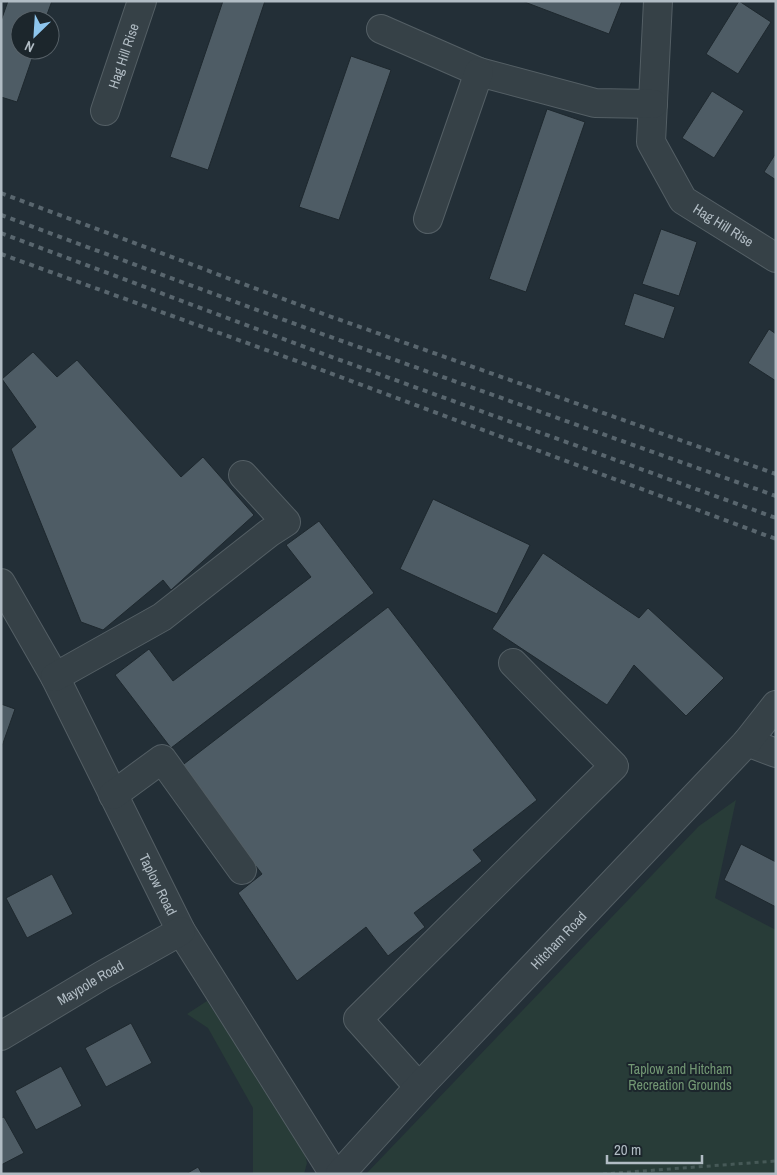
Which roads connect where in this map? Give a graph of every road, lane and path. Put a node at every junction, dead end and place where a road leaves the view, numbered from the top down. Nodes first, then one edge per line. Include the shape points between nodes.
1 (142, 1) edge
2 (658, 1) edge
3 (381, 29) dead end
4 (479, 72) junction
5 (653, 104) junction
6 (105, 111) dead end
7 (428, 219) dead end
8 (776, 258) edge
9 (243, 475) dead end
10 (1, 583) edge
11 (513, 663) dead end
12 (55, 677) junction
13 (776, 706) edge
14 (747, 742) junction
15 (776, 753) edge
16 (113, 795) junction
17 (242, 870) dead end
18 (181, 931) junction
19 (1, 1036) edge
20 (419, 1087) junction
21 (776, 1160) edge
22 (334, 1174) edge
23 (340, 1174) edge
24 (603, 1174) edge

1 - 6 street, Hag Hill Rise
2 - 5 street, Hag Hill Rise
3 - 4 street
4 - 5 street via 595,103
4 - 7 street
5 - 8 street, Hag Hill Rise via 652,142 683,200
9 - 12 street via 286,522 162,617
10 - 12 street, Taplow Road
11 - 20 street via 614,766 358,1019
12 - 16 street, Taplow Road
13 - 14 street, Hitcham Road
14 - 15 street
14 - 20 street, Hitcham Road
16 - 17 street via 162,759
16 - 18 street, Taplow Road
18 - 19 street, Maypole Road
18 - 22 street, Taplow Road
20 - 23 street, Hitcham Road
21 - 24 path

